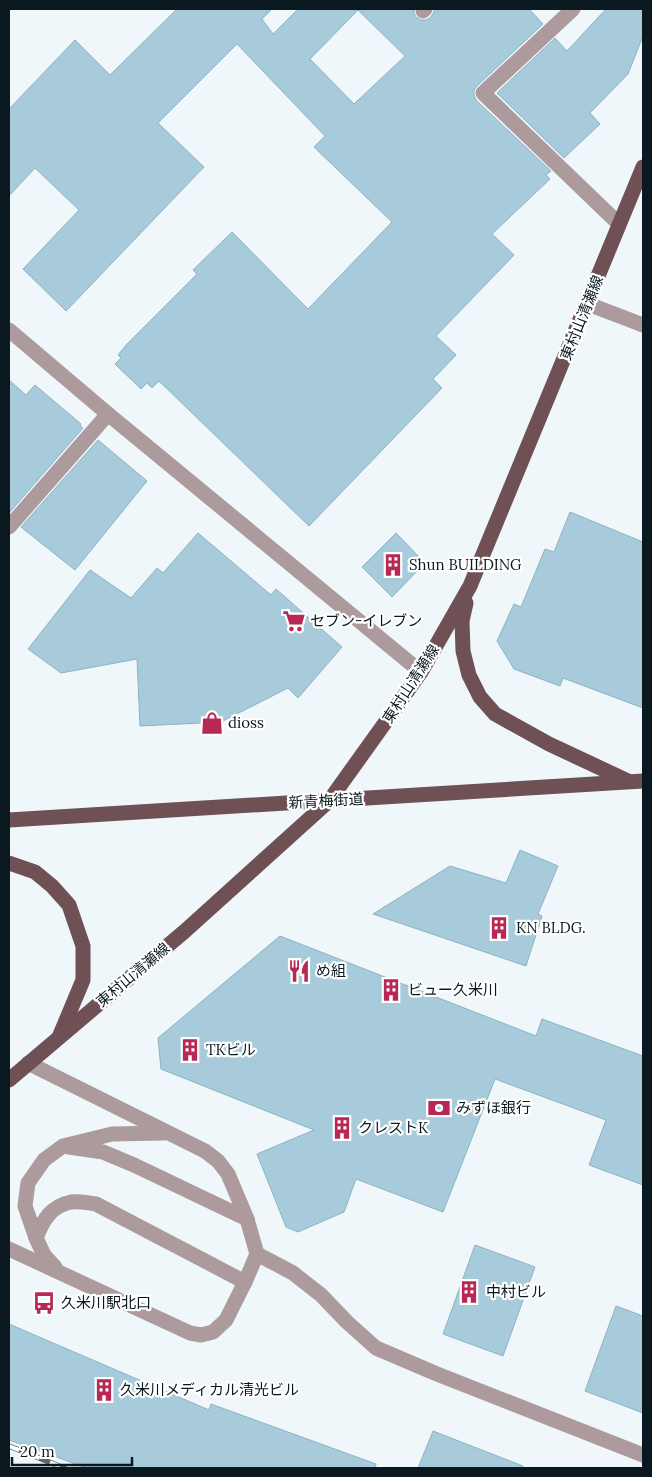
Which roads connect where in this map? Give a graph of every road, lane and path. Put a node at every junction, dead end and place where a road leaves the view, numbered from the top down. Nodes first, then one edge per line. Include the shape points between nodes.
1 (573, 9) edge
2 (643, 167) edge
3 (619, 224) junction
4 (588, 304) junction
5 (643, 325) edge
6 (9, 330) edge
7 (108, 414) junction
8 (9, 527) edge
9 (470, 586) junction
10 (421, 672) junction
11 (636, 781) edge
12 (329, 801) junction
13 (9, 820) edge
14 (9, 863) edge
15 (58, 1038) junction
16 (28, 1063) junction
17 (9, 1080) edge
18 (168, 1133) junction
19 (63, 1146) junction
20 (247, 1219) junction
21 (36, 1238) junction
22 (9, 1249) edge
23 (257, 1254) junction
24 (60, 1272) junction
25 (246, 1282) junction
26 (643, 1455) edge

1 - 3 street via 483,93
2 - 3 main road, 東村山清瀬線
3 - 4 main road, 東村山清瀬線
4 - 5 street
4 - 9 main road, 東村山清瀬線
6 - 7 street
7 - 8 street
7 - 10 street
9 - 10 main road, 東村山清瀬線
9 - 11 main road via 462,621 464,651 469,675 480,697 495,714 519,728
10 - 12 main road, 東村山清瀬線
11 - 12 main road, 新青梅街道
12 - 13 main road, 新青梅街道
12 - 15 main road, 東村山清瀬線 via 185,931
14 - 15 main road via 35,872 69,905 83,946 83,980
15 - 16 main road, 東村山清瀬線
16 - 17 main road, 東村山清瀬線
16 - 18 street
18 - 19 street via 112,1134
18 - 20 street via 205,1150 218,1161 228,1174
19 - 20 street via 103,1152 134,1164
19 - 21 street via 44,1160 28,1184 25,1206
20 - 23 street
21 - 24 street via 44,1255
21 - 25 street via 42,1221 56,1208 72,1202 96,1204
22 - 24 street
23 - 25 street
23 - 26 street via 293,1273 321,1295 376,1348
24 - 25 street via 200,1335 213,1332 226,1320

